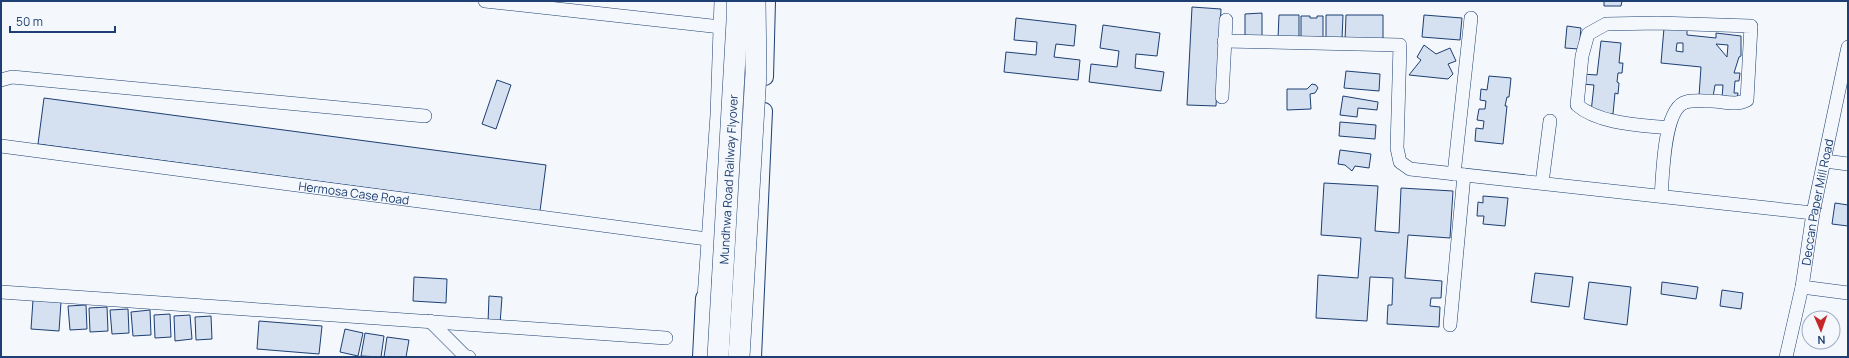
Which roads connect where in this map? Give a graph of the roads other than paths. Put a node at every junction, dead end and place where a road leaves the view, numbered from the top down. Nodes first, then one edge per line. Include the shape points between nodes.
1 (485, 1) edge
2 (721, 1) edge
3 (737, 1) edge
4 (755, 1) edge
5 (767, 1) edge
6 (1471, 18) dead end
7 (1226, 20) dead end
8 (721, 27) junction
9 (1224, 41) junction
10 (1848, 47) edge
11 (1, 80) edge
12 (1844, 91) edge
13 (1222, 97) dead end
14 (425, 116) dead end
15 (1550, 121) dead end
16 (1668, 128) junction
17 (1, 146) edge
18 (1825, 161) junction
19 (1848, 164) edge
20 (1459, 174) junction
21 (1542, 183) junction
22 (1661, 196) junction
23 (1813, 213) junction
24 (708, 239) junction
25 (1802, 287) junction
26 (1, 292) edge
27 (1848, 293) edge
28 (704, 298) junction
29 (756, 301) junction
30 (430, 321) junction
31 (1450, 325) dead end
32 (666, 338) dead end
33 (469, 357) edge
34 (701, 357) edge
35 (718, 357) edge
36 (739, 357) edge
37 (753, 357) edge
38 (1786, 357) edge

1 - 8 street
2 - 8 street
3 - 35 highway, Mundhwa Road Railway Flyover, bridge
4 - 36 highway, Mundhwa Road Railway Flyover, bridge via 756,73
5 - 29 street
6 - 20 street
7 - 9 street
8 - 24 street
9 - 13 street
9 - 20 street via 1400,45 1397,148 1400,162 1410,169
10 - 12 street, Deccan Paper Mill Road
11 - 14 street via 12,77
12 - 18 street, Deccan Paper Mill Road
15 - 21 street
16 - 16 street via 1630,124 1595,116 1586,113 1577,105 1582,56 1588,34 1606,24 1751,26 1747,100 1740,104 1686,102 1677,108
16 - 22 street
17 - 24 street, Hermosa Case Road
18 - 19 street
18 - 23 street, Deccan Paper Mill Road
20 - 21 street
20 - 31 street
21 - 22 street
22 - 23 street
23 - 25 street, Deccan Paper Mill Road
24 - 28 street
25 - 27 street
25 - 38 street, Deccan Paper Mill Road
26 - 30 street
28 - 29 street
28 - 34 street
29 - 37 street
30 - 32 street
30 - 33 street

